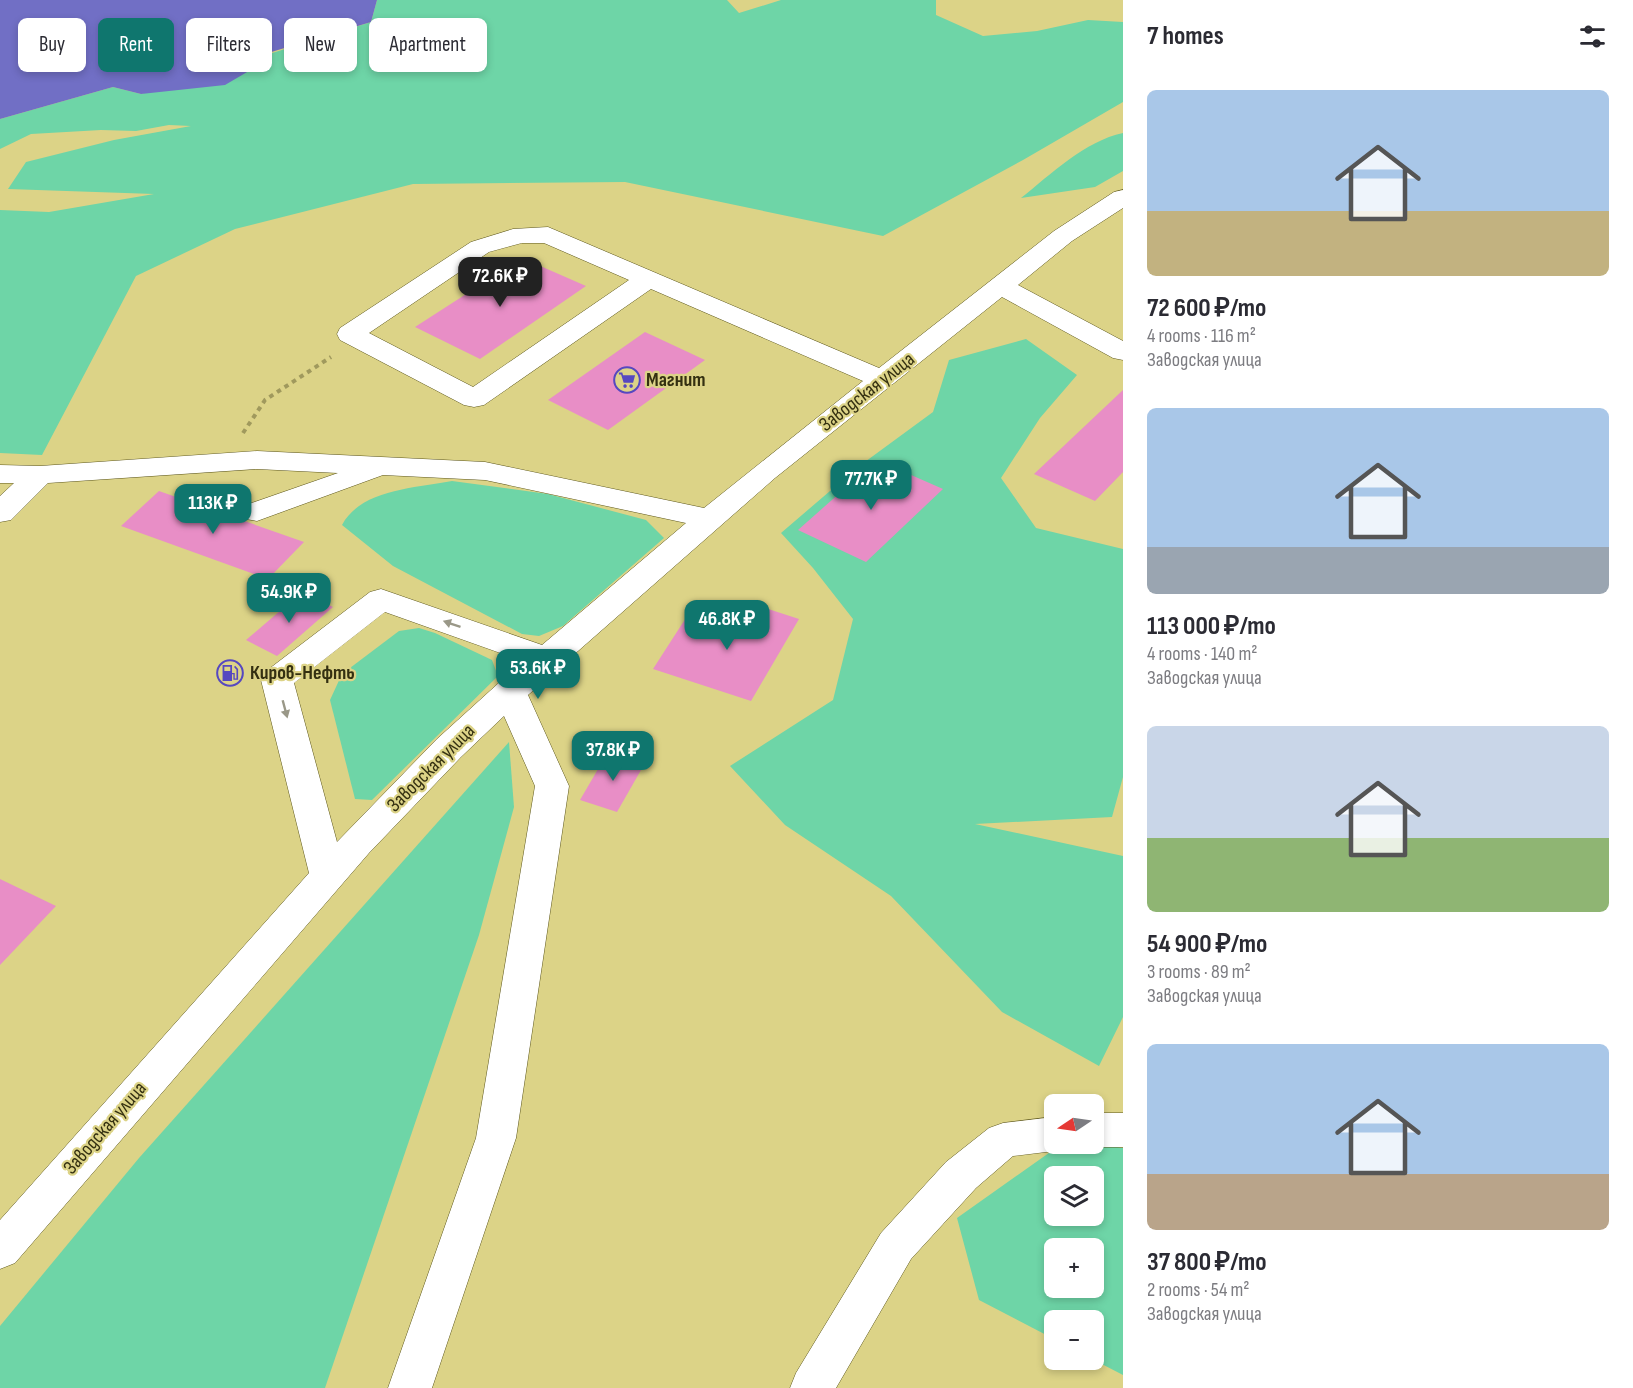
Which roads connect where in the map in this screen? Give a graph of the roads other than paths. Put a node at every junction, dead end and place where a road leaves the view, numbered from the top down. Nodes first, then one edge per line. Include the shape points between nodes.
1 (1123, 197) edge
2 (649, 278) junction
3 (1001, 286) junction
4 (1123, 352) edge
5 (882, 379) junction
6 (384, 466) junction
7 (0, 474) edge
8 (40, 475) junction
9 (257, 512) dead end
10 (0, 513) edge
11 (710, 519) junction
12 (547, 658) junction
13 (510, 692) junction
14 (328, 876) junction
15 (1104, 1130) edge
16 (1123, 1130) edge
17 (1044, 1135) edge
18 (0, 1250) edge
19 (410, 1388) edge
20 (812, 1388) edge

1 - 3 street, Заводская улица via 1064,236
2 - 2 street via 548,235 500,238 480,247 350,334 474,399
2 - 5 street
3 - 4 street
3 - 5 street, Заводская улица
5 - 11 street, Заводская улица
6 - 8 street via 257,460
6 - 9 street
6 - 11 street via 485,471
7 - 8 street
8 - 10 street
11 - 12 street, Заводская улица
12 - 13 street, Заводская улица
12 -> 14 street via 381,599 277,681
13 - 14 street, Заводская улица via 449,748
13 - 19 street via 552,786 496,1138
14 - 18 street, Заводская улица
15 - 16 street
17 - 20 street via 1003,1140 961,1175 896,1246

